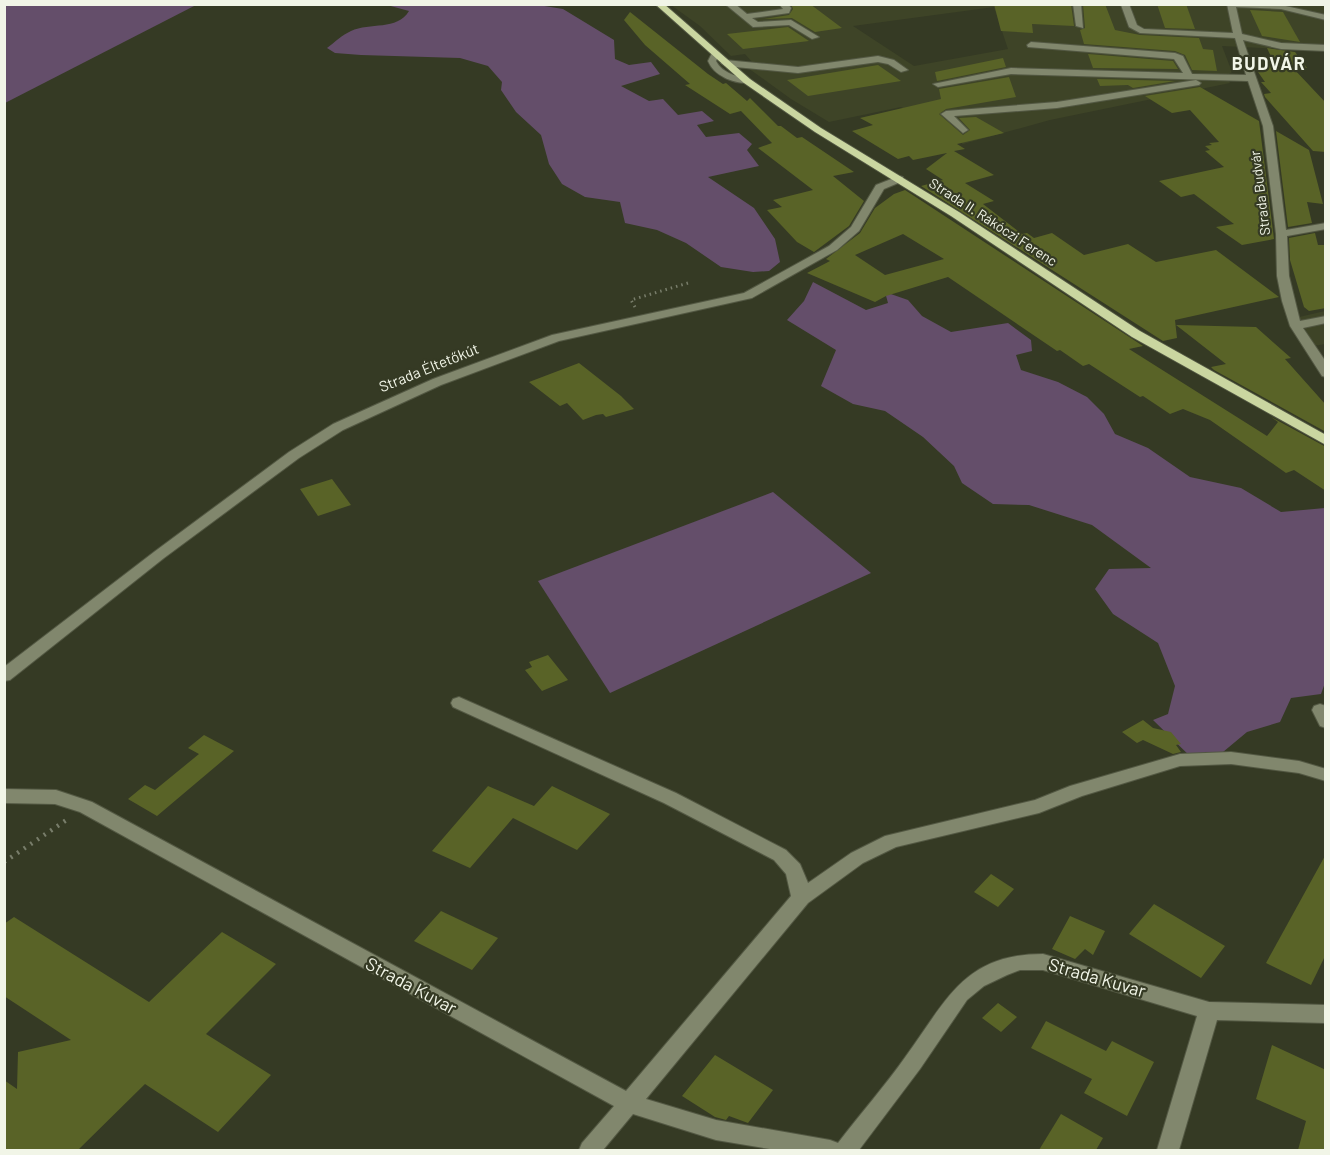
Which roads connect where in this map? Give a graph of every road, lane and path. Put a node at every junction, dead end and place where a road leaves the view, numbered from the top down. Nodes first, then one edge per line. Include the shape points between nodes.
1 (659, 4) edge
2 (729, 4) edge
3 (783, 4) edge
4 (1077, 4) edge
5 (1232, 4) edge
6 (1125, 5) edge
7 (745, 17) junction
8 (1326, 18) edge
9 (1080, 26) dead end
10 (1238, 36) junction
11 (815, 37) dead end
12 (1031, 45) dead end
13 (1326, 48) edge
14 (715, 55) junction
15 (725, 63) junction
16 (904, 70) dead end
17 (1189, 76) junction
18 (1223, 77) junction
19 (1252, 78) junction
20 (747, 81) junction
21 (938, 84) dead end
22 (963, 130) dead end
23 (899, 179) junction
24 (1326, 226) edge
25 (1281, 234) junction
26 (688, 283) dead end
27 (641, 319) junction
28 (1326, 319) edge
29 (1296, 326) junction
30 (1326, 373) edge
31 (1326, 441) edge
32 (4, 676) edge
33 (459, 703) dead end
34 (1326, 775) edge
35 (4, 796) edge
36 (86, 807) junction
37 (4, 862) edge
38 (801, 898) junction
39 (1209, 1011) junction
40 (1326, 1014) edge
41 (631, 1104) junction
42 (590, 1150) edge
43 (830, 1150) edge
44 (846, 1150) edge
45 (1167, 1150) edge

1 - 14 main road, Strada II. Rákóczi Ferenc
2 - 7 street
3 - 7 street via 788,8 786,11
4 - 9 street
5 - 8 street via 1281,7
5 - 10 street, Strada Budvár
6 - 10 street via 1133,27 1143,31
7 - 11 street via 756,25 791,22
10 - 13 street via 1281,46
10 - 19 street, Strada Budvár
12 - 17 street via 1175,56
14 - 15 main road, Strada II. Rákóczi Ferenc
14 - 20 street via 715,68
15 - 16 street via 798,70 878,59
15 - 20 main road, Strada II. Rákóczi Ferenc
17 - 18 street
17 - 21 street via 1011,71
18 - 19 street
18 - 22 street via 1057,105 945,114
19 - 25 street, Strada Budvár via 1268,126
20 - 23 main road, Strada II. Rákóczi Ferenc
23 - 27 street, Strada Éltetőkút via 880,187 855,229 842,241 773,284 748,296
23 - 31 main road, Strada II. Rákóczi Ferenc via 1136,334
24 - 25 street
25 - 29 street, Strada Budvár via 1283,276
26 - 27 path via 631,300
27 - 32 street, Strada Éltetőkút via 513,352 390,401 338,428 294,455 159,555
28 - 29 street
29 - 30 street, Strada Budvár
33 - 38 street via 670,798 780,855 798,877
34 - 38 street via 1299,767 1231,758 1180,760 1039,806 891,841 858,858
35 - 36 street, Strada Kuvar via 56,797
36 - 37 path
36 - 41 street, Strada Kuvar
38 - 41 street
39 - 40 street, Strada Kuvar
39 - 44 street, Strada Kuvar via 1043,962 1020,962 1000,969 960,994
39 - 45 street
41 - 42 street
41 - 43 street, Strada Kuvar via 716,1130

